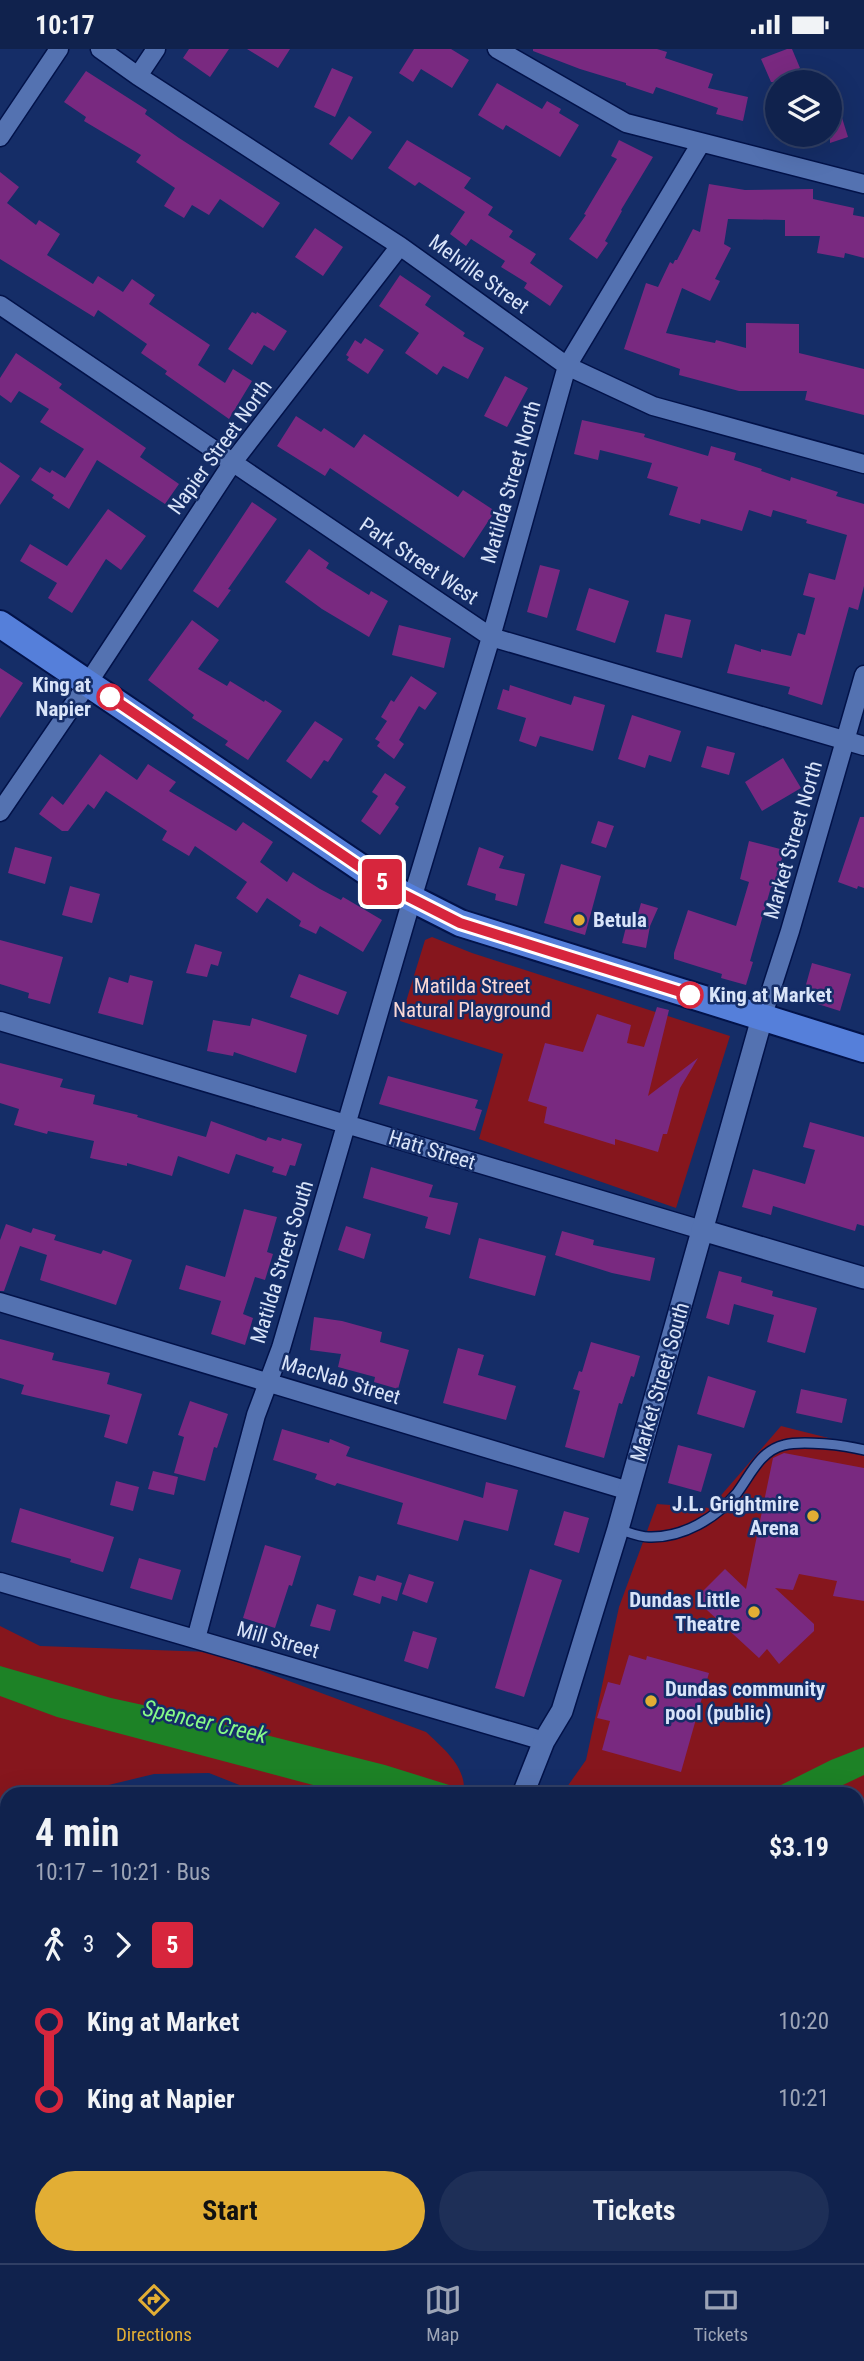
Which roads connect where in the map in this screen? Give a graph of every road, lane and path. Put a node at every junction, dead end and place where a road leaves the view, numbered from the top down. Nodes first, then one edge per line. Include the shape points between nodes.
1 (59, 49) edge
2 (100, 49) edge
3 (156, 49) edge
4 (497, 49) edge
5 (138, 76) junction
6 (0, 137) edge
7 (701, 143) junction
8 (864, 184) edge
9 (400, 246) junction
10 (0, 305) edge
11 (567, 366) junction
12 (233, 462) junction
13 (864, 464) edge
14 (0, 624) edge
15 (491, 637) junction
16 (864, 675) edge
17 (88, 683) junction
18 (845, 741) junction
19 (864, 746) edge
20 (0, 812) edge
21 (412, 899) junction
22 (762, 1018) junction
23 (0, 1021) edge
24 (864, 1049) edge
25 (346, 1123) junction
26 (702, 1230) junction
27 (864, 1278) edge
28 (0, 1302) edge
29 (267, 1382) junction
30 (864, 1450) edge
31 (629, 1491) junction
32 (618, 1529) junction
33 (0, 1583) edge
34 (196, 1639) junction
35 (544, 1741) junction
36 (526, 1787) edge

1 - 6 street
2 - 5 street, Melville Street
3 - 5 street
4 - 7 street via 626,123
5 - 9 street, Melville Street
7 - 8 street
7 - 11 street, Matilda Street North
9 - 11 street, Melville Street
9 - 12 street, Napier Street North
10 - 12 street, Park Street West
11 - 13 street, Melville Street via 653,407
11 - 15 street, Matilda Street North
12 - 15 street, Park Street West
12 - 17 street, Napier Street North
14 - 17 main road
15 - 18 street, Park Street West
15 - 21 street, Matilda Street North
16 - 18 street, Market Street North
17 - 20 street, Napier Street North
17 - 21 main road
18 - 19 street, Park Street West
18 - 22 street, Market Street North
21 - 22 main road via 460,923
21 - 25 street, Matilda Street South
22 - 24 main road
22 - 26 street, Market Street South
23 - 25 street, Hatt Street
25 - 26 street, Hatt Street
25 - 29 street, Matilda Street South
26 - 27 street, Hatt Street
26 - 31 street, Market Street South
28 - 29 street, MacNab Street
29 - 31 street, MacNab Street
29 - 34 street, Matilda Street South
30 - 32 lane via 840,1444 785,1444 762,1456 736,1494 707,1520 678,1534 651,1538
31 - 32 street, Market Street South
32 - 35 street, Market Street South via 562,1711
33 - 34 street, Mill Street
34 - 35 street, Mill Street
35 - 36 street, Market Street South

